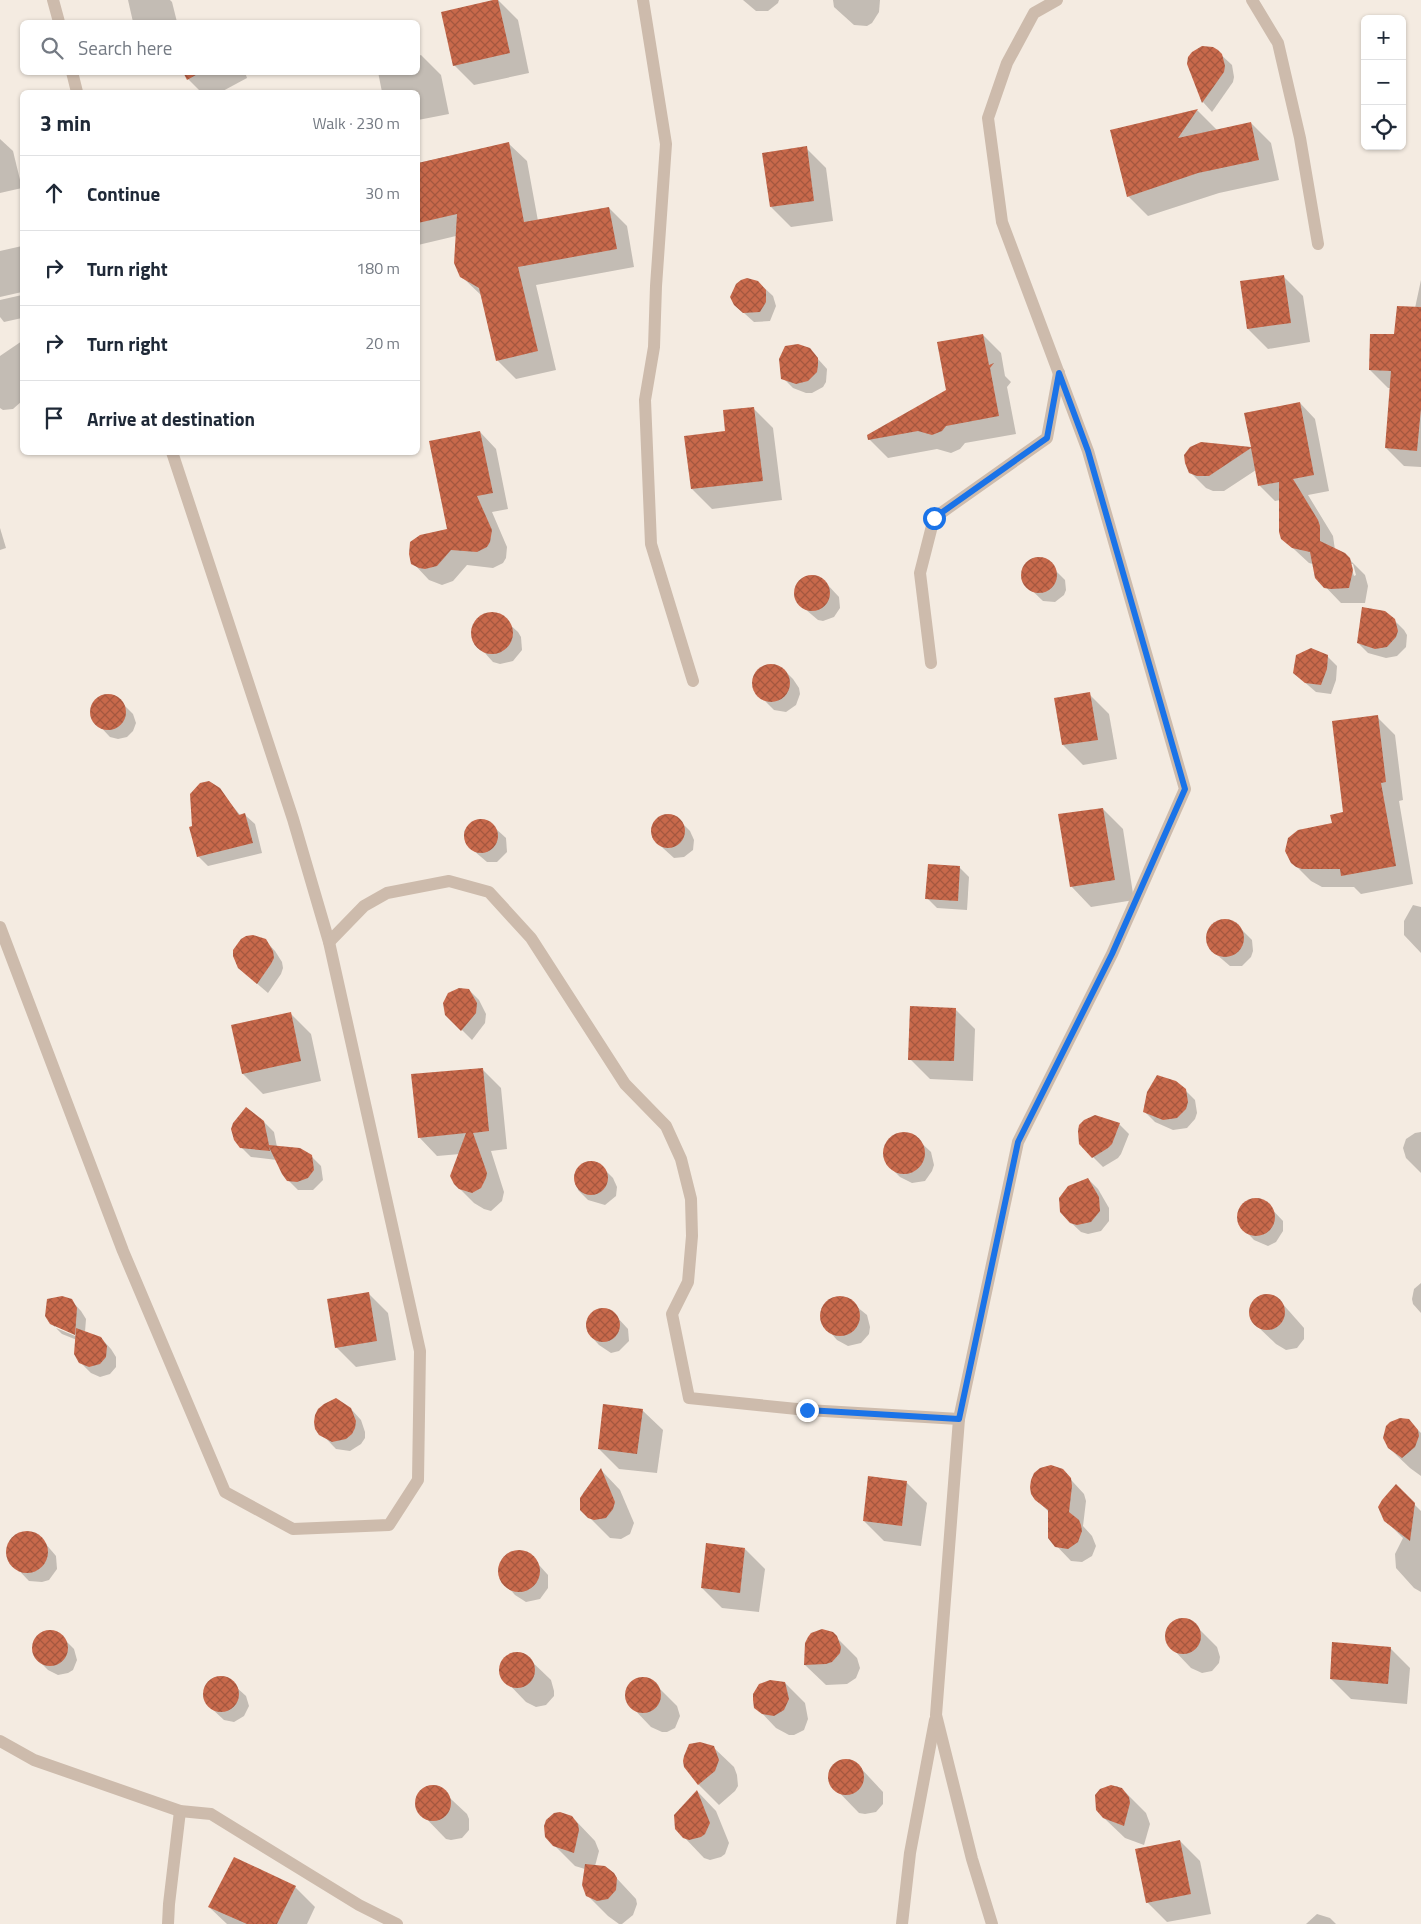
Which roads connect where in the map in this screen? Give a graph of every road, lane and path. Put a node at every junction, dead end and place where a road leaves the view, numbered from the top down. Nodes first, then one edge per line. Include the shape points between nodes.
1 (53, 0) edge
2 (643, 0) edge
3 (1057, 0) edge
4 (1252, 0) edge
5 (58, 20) edge
6 (73, 75) edge
7 (76, 90) edge
8 (1318, 244) dead end
9 (1059, 373) junction
10 (173, 455) edge
11 (931, 663) dead end
12 (693, 681) dead end
13 (0, 927) edge
14 (329, 942) junction
15 (959, 1419) junction
16 (936, 1715) junction
17 (0, 1740) edge
18 (180, 1811) junction
19 (168, 1924) edge
20 (397, 1924) edge
21 (902, 1924) edge
22 (992, 1924) edge

1 - 5 street
2 - 12 street via 666,144 654,347 645,400 650,544
3 - 9 street via 1034,13 1008,63 988,118 1002,222
4 - 8 street via 1278,43 1300,138
6 - 7 street
9 - 11 street via 1047,438 934,518 920,572
9 - 15 street via 1088,451 1185,789 1112,954 1018,1142
10 - 14 street via 294,819
13 - 14 street via 123,1251 225,1492 293,1529 389,1525 418,1480 420,1350
14 - 15 street via 364,906 387,893 449,881 489,892 531,938 625,1084 666,1126 681,1159 691,1199 692,1236 688,1282 672,1314 689,1398 807,1410
15 - 16 street
16 - 21 street via 910,1853
16 - 22 street
17 - 18 street via 34,1760
18 - 19 street
18 - 20 street via 211,1814 359,1905

